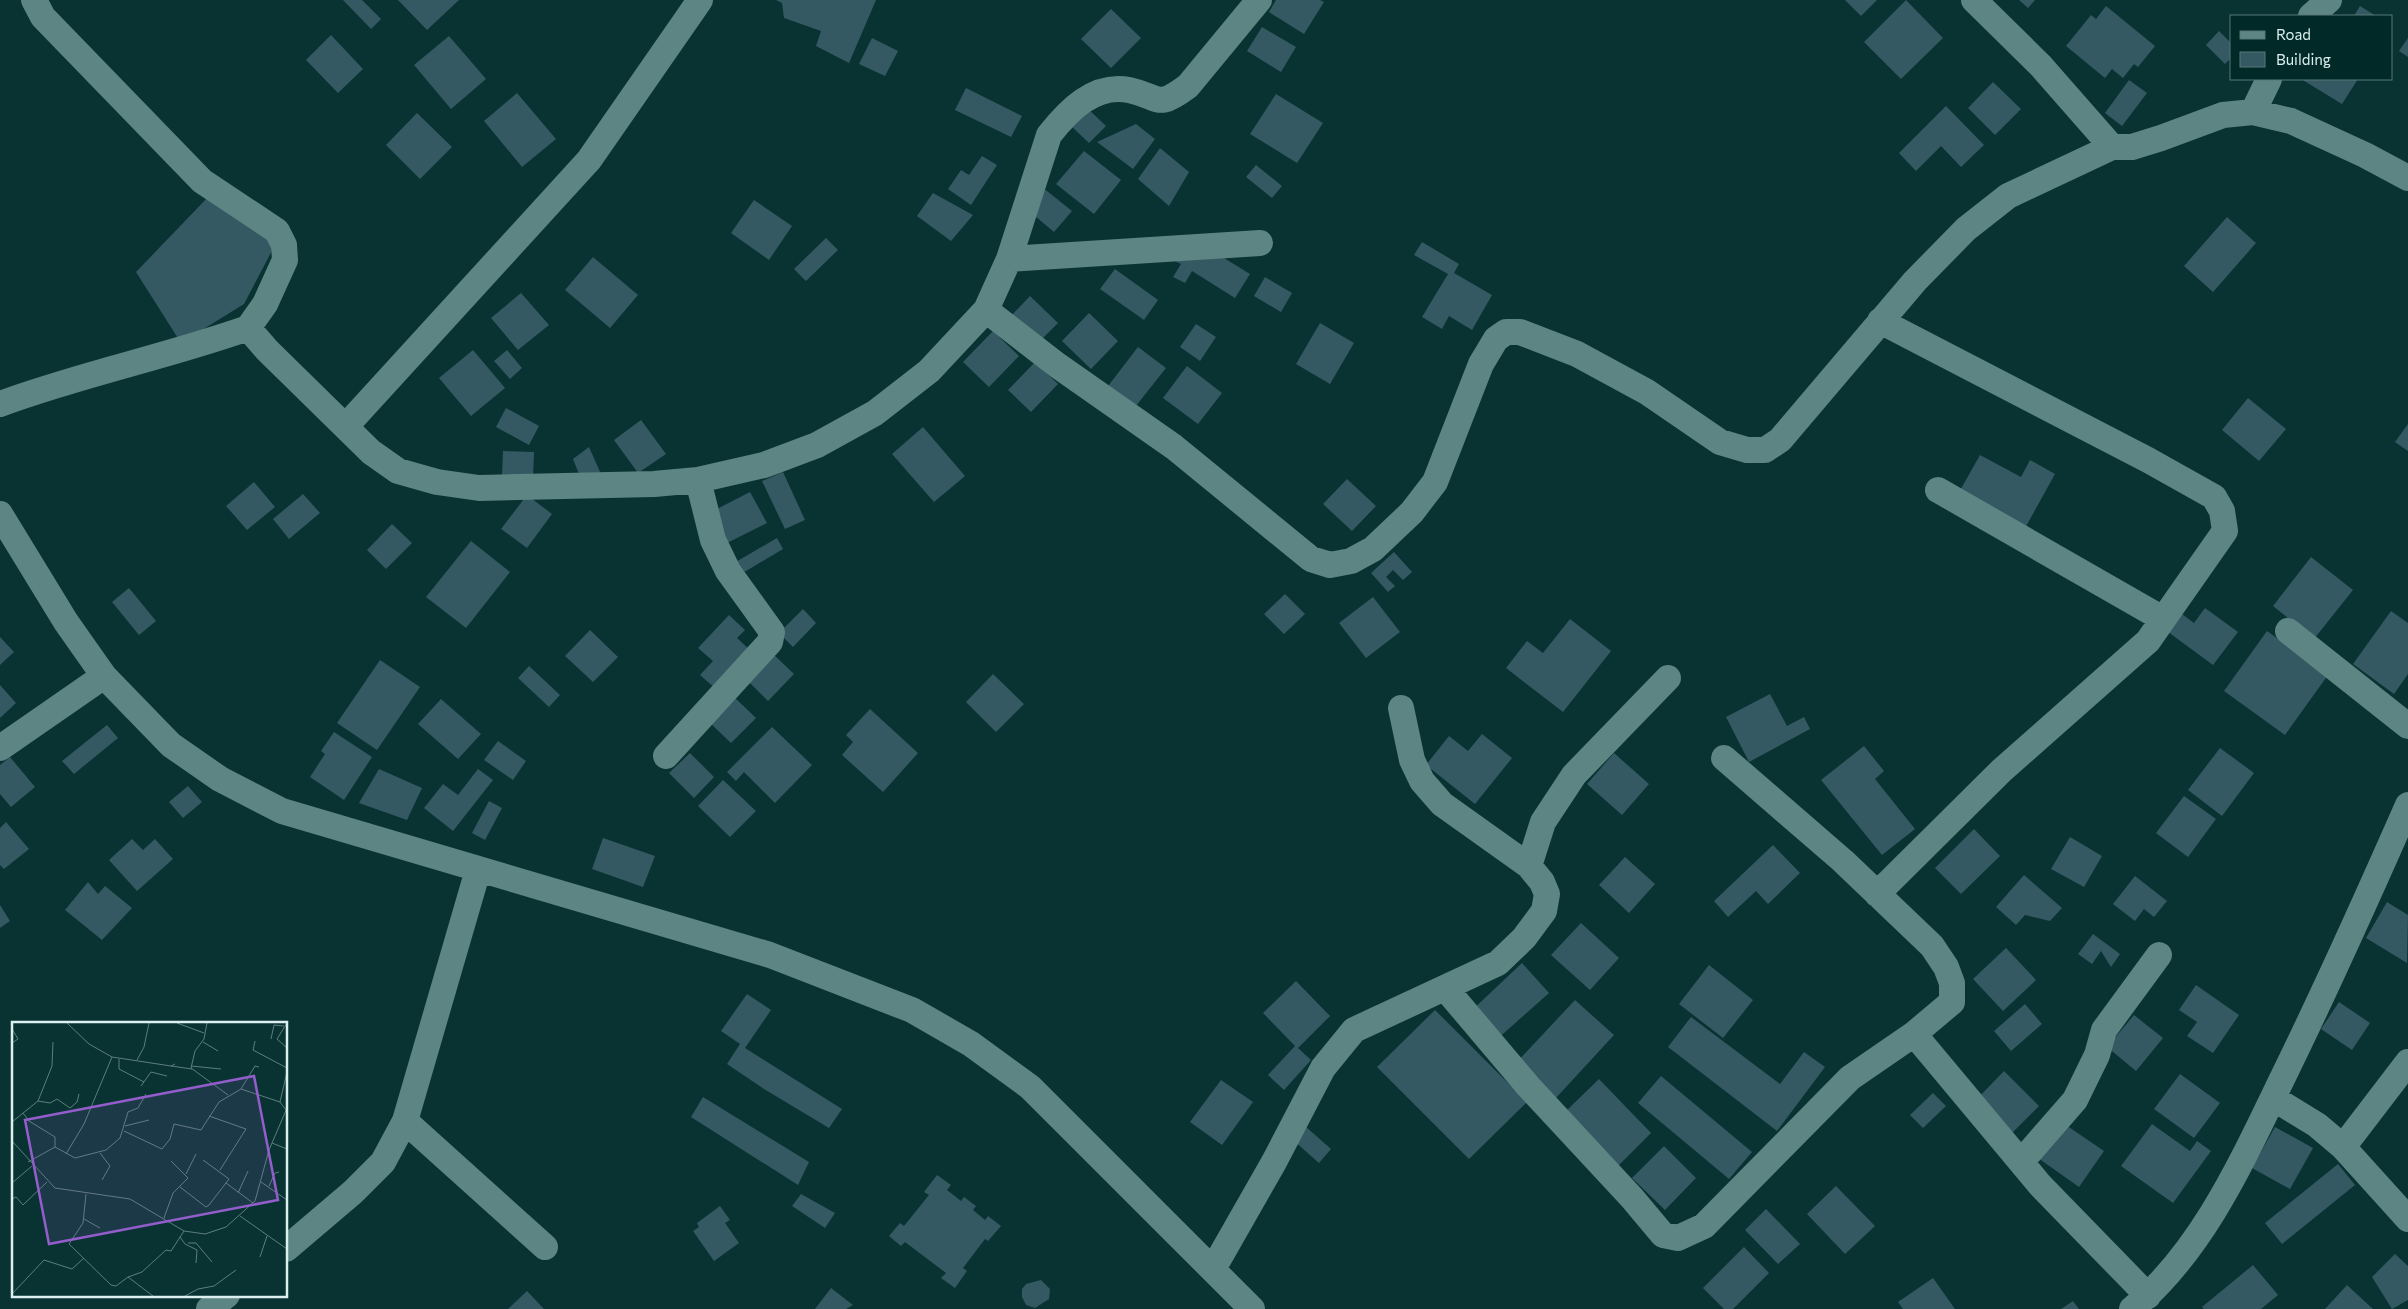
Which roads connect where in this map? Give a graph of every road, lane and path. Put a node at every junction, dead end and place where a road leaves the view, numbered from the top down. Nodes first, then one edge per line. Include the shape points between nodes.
1 (34, 0) edge
2 (700, 0) edge
3 (1259, 0) edge
4 (1974, 0) edge
5 (2330, 0) edge
6 (2312, 15) edge
7 (2269, 80) edge
8 (2253, 112) junction
9 (2112, 147) junction
10 (2408, 178) edge
11 (1260, 243) dead end
12 (1009, 259) junction
13 (986, 310) junction
14 (1880, 320) junction
15 (248, 328) junction
16 (0, 404) edge
17 (346, 426) junction
18 (698, 480) junction
19 (1938, 490) dead end
20 (0, 514) edge
21 (2163, 619) junction
22 (2288, 631) dead end
23 (104, 676) junction
24 (1668, 678) dead end
25 (1401, 708) dead end
26 (2408, 726) edge
27 (0, 748) edge
28 (666, 756) dead end
29 (1724, 758) dead end
30 (2408, 805) edge
31 (1529, 866) junction
32 (478, 870) junction
33 (1877, 894) junction
34 (2158, 955) dead end
35 (1445, 988) junction
36 (1914, 1034) junction
37 (2408, 1062) edge
38 (2273, 1098) junction
39 (405, 1121) junction
40 (2343, 1147) junction
41 (2021, 1162) junction
42 (2408, 1219) edge
43 (288, 1247) edge
44 (545, 1247) dead end
45 (1213, 1269) junction
46 (226, 1296) edge
47 (2140, 1302) edge
48 (209, 1309) edge
49 (1252, 1309) edge

1 - 15 street via 43,17 202,181 277,231 284,244 285,260 265,304
2 - 17 street via 589,160
3 - 12 street via 1188,86 1173,97 1158,101 1128,90 1110,89 1084,99 1061,120 1049,135
4 - 9 street via 2041,66
5 - 6 street
7 - 8 street
8 - 9 street via 2223,115 2132,147
8 - 10 street via 2291,121
9 - 14 street via 2008,196 1966,229
11 - 12 street
12 - 13 street
13 - 14 street via 1057,365 1174,447 1311,559 1330,565 1351,561 1373,549 1412,512 1435,482 1481,364 1496,339 1506,332 1520,332 1577,354 1647,392 1720,442 1747,450 1765,450 1780,440
13 - 18 street via 929,372 875,413 817,445 764,465
14 - 21 street via 2214,497 2222,511 2225,531
15 - 16 street via 49,386
15 - 17 street
17 - 18 street via 371,452 398,471 437,482 508,488
18 - 28 street via 713,540 728,571 772,632 772,637
19 - 21 street
20 - 23 street via 66,622
21 - 33 street via 2148,641 2001,771
22 - 26 street
23 - 27 street
23 - 32 street via 171,745 220,779 274,807
24 - 31 street via 1574,775 1544,822
25 - 31 street via 1412,760 1422,781 1442,804
29 - 33 street
30 - 38 street via 2329,983
31 - 35 street via 1547,894 1544,911 1524,938 1498,963
32 - 39 street
32 - 45 street via 770,955 912,1010 971,1044 1030,1088
33 - 36 street via 1932,946 1952,983 1952,1002
34 - 41 street via 2104,1030 2097,1055 2075,1100
35 - 36 street via 1663,1236 1678,1238 1704,1226 1850,1078
35 - 45 street via 1354,1030 1323,1068
36 - 41 street
37 - 40 street
38 - 40 street
38 - 47 street via 2238,1169 2194,1239 2171,1272
39 - 43 street via 383,1162 354,1192
39 - 44 street
40 - 42 street
41 - 47 street
45 - 49 street
46 - 48 street

